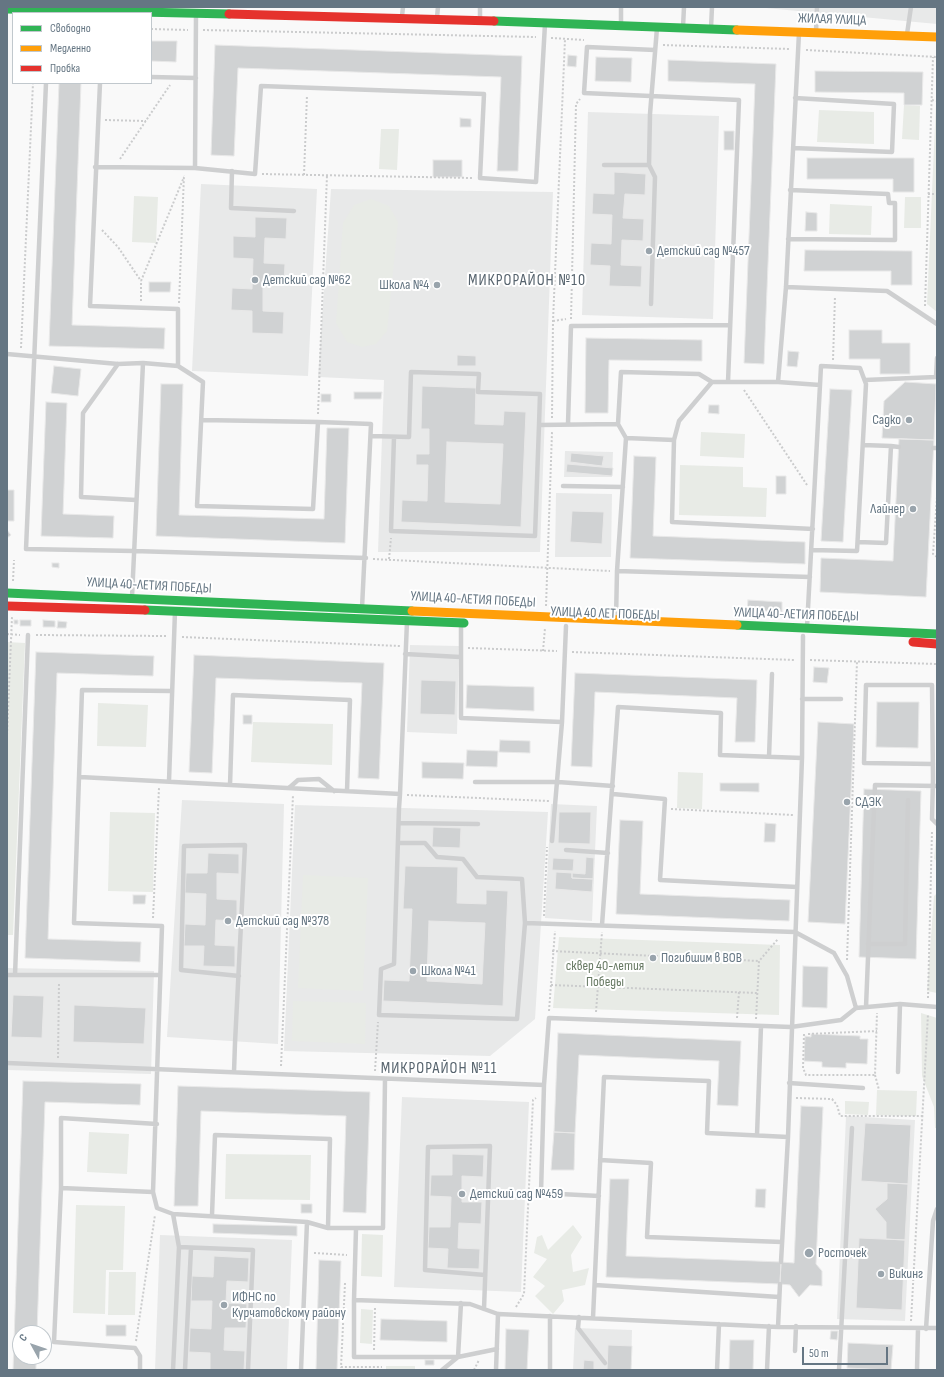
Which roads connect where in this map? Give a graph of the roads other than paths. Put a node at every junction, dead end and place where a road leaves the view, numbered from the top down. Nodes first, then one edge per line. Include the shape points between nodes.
1 (402, 7) edge
2 (438, 7) edge
3 (480, 7) edge
4 (621, 7) edge
5 (684, 7) edge
6 (712, 7) edge
7 (817, 7) edge
8 (911, 7) edge
9 (7, 9) edge
10 (197, 9) edge
11 (48, 11) edge
12 (402, 18) junction
13 (437, 19) junction
14 (480, 21) junction
15 (545, 24) junction
16 (620, 27) junction
17 (657, 28) junction
18 (683, 29) junction
19 (711, 30) junction
20 (799, 33) junction
21 (816, 34) junction
22 (906, 36) junction
23 (937, 37) edge
24 (655, 50) junction
25 (152, 77) edge
26 (196, 78) junction
27 (46, 84) edge
28 (100, 84) edge
29 (652, 96) junction
30 (795, 98) junction
31 (792, 148) junction
32 (604, 165) dead end
33 (648, 165) junction
34 (95, 167) junction
35 (195, 168) junction
36 (232, 172) junction
37 (790, 190) junction
38 (294, 211) dead end
39 (788, 239) junction
40 (786, 286) junction
41 (651, 304) dead end
42 (937, 324) edge
43 (730, 325) junction
44 (7, 354) edge
45 (34, 356) junction
46 (937, 358) edge
47 (118, 364) junction
48 (143, 364) junction
49 (178, 366) junction
50 (865, 380) junction
51 (712, 382) junction
52 (728, 382) junction
53 (778, 382) junction
54 (820, 385) junction
55 (202, 420) junction
56 (318, 422) junction
57 (568, 424) junction
58 (618, 424) junction
59 (538, 425) junction
60 (371, 436) junction
61 (394, 437) junction
62 (626, 438) junction
63 (674, 440) junction
64 (863, 445) junction
65 (891, 446) junction
66 (899, 447) dead end
67 (563, 486) dead end
68 (623, 487) junction
69 (136, 500) junction
70 (813, 529) junction
71 (858, 542) junction
72 (134, 550) junction
73 (812, 550) junction
74 (366, 558) junction
75 (617, 571) junction
76 (810, 577) junction
77 (10, 593) edge
78 (132, 599) junction
79 (175, 601) junction
80 (10, 606) edge
81 (362, 609) junction
82 (175, 610) junction
83 (361, 619) junction
84 (407, 621) junction
85 (545, 621) junction
86 (616, 621) junction
87 (566, 622) junction
88 (462, 623) junction
89 (805, 633) junction
90 (937, 634) edge
91 (28, 635) road end
92 (937, 644) edge
93 (405, 654) junction
94 (460, 657) junction
95 (772, 674) dead end
96 (171, 691) junction
97 (802, 699) junction
98 (841, 699) dead end
99 (562, 722) junction
100 (769, 757) junction
101 (802, 758) junction
102 (932, 764) junction
103 (80, 777) junction
104 (169, 781) junction
105 (474, 782) dead end
106 (558, 782) junction
107 (230, 785) junction
108 (613, 786) junction
109 (935, 786) edge
110 (291, 788) junction
111 (334, 791) junction
112 (347, 791) junction
113 (400, 794) junction
114 (613, 794) junction
115 (908, 800) dead end
116 (399, 823) junction
117 (478, 824) dead end
118 (937, 824) edge
119 (552, 841) dead end
120 (398, 843) junction
121 (566, 850) dead end
122 (608, 853) junction
123 (797, 887) junction
124 (525, 923) junction
125 (602, 925) junction
126 (795, 932) junction
127 (868, 944) junction
128 (7, 975) edge
129 (15, 975) junction
130 (160, 975) junction
131 (239, 976) junction
132 (900, 1004) junction
133 (866, 1007) junction
134 (937, 1007) edge
135 (856, 1008) junction
136 (761, 1026) junction
137 (792, 1027) junction
138 (7, 1063) edge
139 (158, 1069) junction
140 (234, 1072) junction
141 (898, 1072) dead end
142 (385, 1079) junction
143 (789, 1083) junction
144 (544, 1085) junction
145 (863, 1088) dead end
146 (157, 1124) junction
147 (852, 1128) dead end
148 (758, 1135) junction
149 (788, 1137) junction
150 (600, 1160) junction
151 (61, 1188) junction
152 (153, 1192) junction
153 (598, 1196) junction
154 (937, 1209) edge
155 (174, 1214) junction
156 (212, 1216) junction
157 (307, 1222) junction
158 (328, 1228) junction
159 (356, 1229) junction
160 (782, 1242) junction
161 (179, 1247) junction
162 (191, 1248) junction
163 (781, 1262) dead end
164 (485, 1274) junction
165 (780, 1284) dead end
166 (594, 1285) junction
167 (779, 1297) junction
168 (354, 1300) junction
169 (461, 1304) junction
170 (484, 1309) junction
171 (498, 1314) junction
172 (550, 1316) junction
173 (579, 1317) junction
174 (593, 1318) junction
175 (719, 1324) junction
176 (769, 1326) junction
177 (796, 1326) junction
178 (841, 1326) junction
179 (778, 1327) junction
180 (937, 1328) edge
181 (918, 1329) junction
182 (926, 1329) junction
183 (497, 1349) junction
184 (795, 1351) dead end
185 (458, 1357) junction
186 (605, 1363) dead end
187 (140, 1370) edge
188 (174, 1370) edge
189 (185, 1370) edge
190 (248, 1370) edge
191 (301, 1370) edge
192 (442, 1370) edge
193 (496, 1370) edge
194 (550, 1370) edge
195 (717, 1370) edge
196 (767, 1370) edge
197 (839, 1370) edge
198 (917, 1370) edge

1 - 12 lane
2 - 13 lane
3 - 14 lane
4 - 16 lane
5 - 18 lane
6 - 19 lane
7 - 21 lane
8 - 22 lane
9 - 11 street, ЖИЛАЯ УЛИЦА
10 - 11 street, ЖИЛАЯ УЛИЦА
10 - 12 street, ЖИЛАЯ УЛИЦА
10 - 26 lane via 194,30
12 - 13 street, ЖИЛАЯ УЛИЦА
13 - 14 street, ЖИЛАЯ УЛИЦА
14 - 15 street, ЖИЛАЯ УЛИЦА
15 - 16 street, ЖИЛАЯ УЛИЦА
15 - 36 lane via 536,182 480,178 484,94 261,86 255,174
16 - 17 street, ЖИЛАЯ УЛИЦА
17 - 18 street, ЖИЛАЯ УЛИЦА
17 - 24 lane
18 - 19 street, ЖИЛАЯ УЛИЦА
19 - 20 street, ЖИЛАЯ УЛИЦА
20 - 21 street, ЖИЛАЯ УЛИЦА
20 - 30 lane
21 - 22 street, ЖИЛАЯ УЛИЦА
22 - 23 street, ЖИЛАЯ УЛИЦА
24 - 29 lane
24 - 29 lane via 586,47 584,93
25 - 26 lane
26 - 35 lane
27 - 45 lane
28 - 34 lane
29 - 33 lane
29 - 43 lane via 739,100
30 - 31 lane
30 - 31 lane via 894,104 892,152
31 - 37 lane
32 - 33 lane
33 - 41 lane via 655,177
34 - 35 lane
34 - 49 lane via 90,306 178,309
35 - 36 lane
36 - 38 lane via 231,208
37 - 39 lane
37 - 39 lane via 888,194 889,203 895,203 895,240
39 - 40 lane
40 - 42 lane via 887,291
40 - 53 lane
43 - 52 lane
43 - 57 lane via 571,326
44 - 45 lane
45 - 47 lane
45 - 72 lane via 26,549
46 - 50 lane via 936,377
47 - 48 lane
47 - 69 lane via 83,413 81,497
48 - 49 lane
48 - 69 lane
49 - 55 lane via 203,382
50 - 54 lane via 860,368 821,366
50 - 64 lane
51 - 52 lane
51 - 58 lane via 699,374 621,372
51 - 63 lane via 680,421
52 - 53 lane
53 - 54 lane
54 - 70 lane
55 - 56 lane
55 - 56 lane via 197,506 313,509
56 - 60 lane via 372,424
57 - 58 lane
57 - 59 lane
58 - 62 lane
59 - 61 lane via 540,394 478,392 479,374 411,372 409,437
59 - 61 lane via 535,536 391,531
60 - 61 lane
60 - 74 lane
62 - 63 lane
62 - 68 lane
63 - 70 lane via 672,522
64 - 65 lane
64 - 71 lane
65 - 66 lane
65 - 71 lane via 886,543
67 - 68 lane
68 - 75 lane
69 - 72 lane
70 - 73 lane
71 - 73 lane via 857,551
72 - 74 lane
72 - 78 lane
73 - 76 lane
74 - 81 lane
75 - 76 lane
75 - 86 lane
76 - 89 lane
77 - 78 street, УЛИЦА 40-ЛЕТИЯ ПОБЕДЫ
78 - 79 street, УЛИЦА 40-ЛЕТИЯ ПОБЕДЫ
79 - 81 street, УЛИЦА 40-ЛЕТИЯ ПОБЕДЫ
79 - 82 street
80 - 82 street, УЛИЦА 40-ЛЕТИЯ ПОБЕДЫ
81 - 83 street
81 - 85 street, УЛИЦА 40-ЛЕТИЯ ПОБЕДЫ
82 - 83 street, УЛИЦА 40-ЛЕТИЯ ПОБЕДЫ
82 - 96 lane
83 - 84 street, УЛИЦА 40-ЛЕТИЯ ПОБЕДЫ
84 - 88 street, УЛИЦА 40 ЛЕТ ПОБЕДЫ
84 - 93 lane
85 - 87 street, УЛИЦА 40-ЛЕТИЯ ПОБЕДЫ
85 - 88 street, УЛИЦА 40 ЛЕТ ПОБЕДЫ
86 - 87 street, УЛИЦА 40-ЛЕТИЯ ПОБЕДЫ
86 - 89 street, УЛИЦА 40-ЛЕТИЯ ПОБЕДЫ
87 - 89 street, УЛИЦА 40 ЛЕТ ПОБЕДЫ
87 - 99 lane
88 - 94 lane
89 - 90 street, УЛИЦА 40-ЛЕТИЯ ПОБЕДЫ
89 - 92 street, УЛИЦА 40-ЛЕТИЯ ПОБЕДЫ
89 - 97 lane
91 - 129 lane
93 - 94 lane
93 - 113 lane
94 - 99 lane via 461,718
95 - 100 lane
96 - 103 lane via 82,690
96 - 104 lane
97 - 98 lane
97 - 101 lane
99 - 106 lane
100 - 101 lane
100 - 108 lane via 720,755 721,713 618,707
101 - 123 lane
102 - 102 lane via 864,763 866,685 932,685
102 - 109 lane
103 - 104 lane
103 - 130 lane via 74,923 162,926
104 - 107 lane
105 - 106 lane
106 - 108 lane
106 - 119 lane
107 - 110 lane
107 - 112 lane via 233,695 350,700
108 - 114 lane
109 - 118 lane via 932,819
109 - 127 lane via 875,785
110 - 111 lane
110 - 111 lane via 298,780 319,779
111 - 112 lane
112 - 113 lane
113 - 116 lane
114 - 122 lane
114 - 123 lane via 665,799 660,880
115 - 127 lane via 905,944
116 - 117 lane
116 - 120 lane
120 - 124 lane via 425,843 437,857 463,859 477,877 522,879
120 - 124 lane via 394,964 381,969 379,1015 517,1019
121 - 122 lane
122 - 125 lane
123 - 126 lane
124 - 125 lane
125 - 126 lane
126 - 135 lane via 834,953 847,976
126 - 137 lane
127 - 133 lane
128 - 129 lane
129 - 130 lane
130 - 139 lane
131 - 131 lane via 181,970 184,846 245,845
131 - 140 lane
132 - 133 lane
132 - 134 lane
132 - 141 lane
133 - 135 lane
135 - 137 lane via 841,1020
136 - 137 lane
136 - 144 lane via 549,1018
136 - 148 lane
137 - 143 lane
138 - 139 lane
139 - 140 lane
139 - 146 lane
140 - 142 lane
142 - 144 lane
142 - 159 lane via 383,1228
143 - 145 lane
143 - 149 lane
144 - 153 lane via 541,1193
146 - 151 lane via 61,1118
146 - 152 lane
147 - 178 lane
148 - 149 lane
148 - 150 lane via 707,1133 709,1081 604,1077
149 - 160 lane
150 - 153 lane
150 - 160 lane via 651,1163 647,1237
151 - 152 lane
151 - 187 lane via 54,1342 135,1348 140,1356
152 - 155 lane via 157,1208
153 - 166 lane
154 - 182 lane via 933,1221
155 - 156 lane
155 - 161 lane
156 - 157 lane
156 - 158 lane via 216,1135 330,1139
157 - 158 lane
157 - 191 lane
158 - 159 lane
159 - 168 lane
160 - 163 lane
161 - 162 lane
161 - 188 lane
162 - 189 lane
162 - 190 lane via 253,1250
164 - 164 lane via 490,1146 428,1147 425,1270
164 - 170 lane
165 - 167 lane
166 - 167 lane
166 - 174 lane
167 - 179 lane
168 - 169 lane
168 - 185 lane via 354,1357
169 - 170 lane
169 - 185 lane
170 - 171 lane
171 - 172 lane
171 - 183 lane
172 - 173 lane
172 - 194 lane
173 - 174 lane
173 - 186 lane via 578,1328
174 - 175 lane
175 - 176 lane
175 - 195 lane
176 - 179 lane
176 - 196 lane
177 - 178 lane
177 - 179 lane
177 - 184 lane
178 - 181 lane
178 - 197 lane
180 - 182 lane
181 - 182 lane
181 - 198 lane
183 - 185 lane
183 - 193 lane
185 - 192 lane

